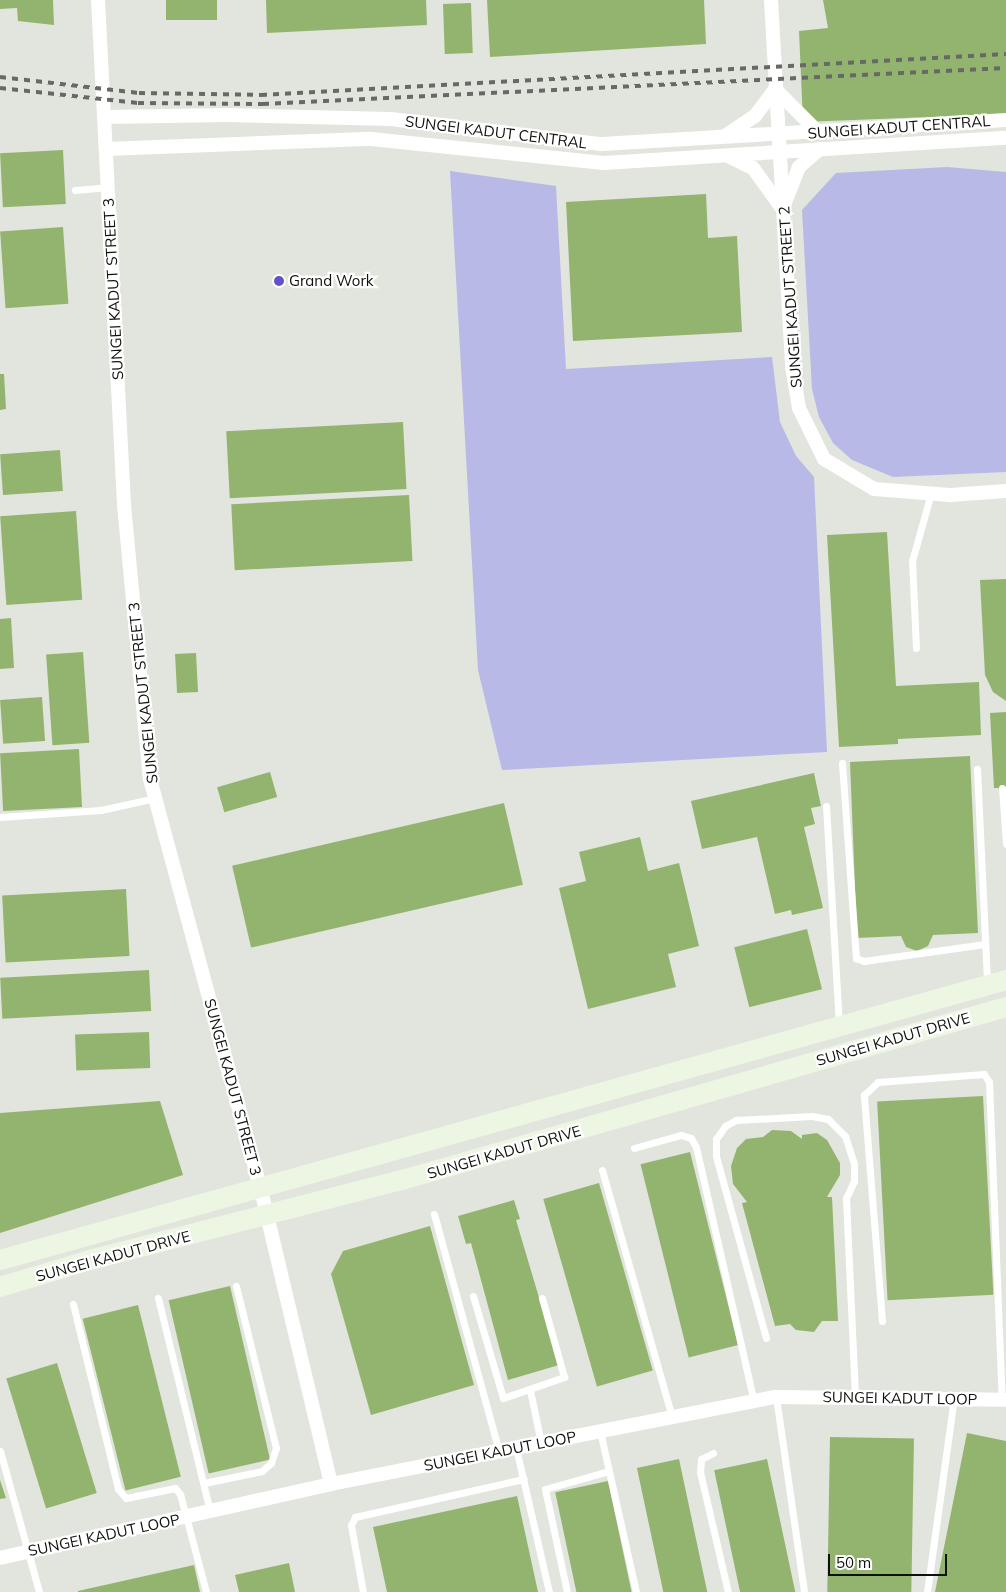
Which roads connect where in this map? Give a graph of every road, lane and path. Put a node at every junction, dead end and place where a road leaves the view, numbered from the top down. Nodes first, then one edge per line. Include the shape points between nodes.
1 (98, 0) edge
2 (771, 0) edge
3 (775, 89) junction
4 (105, 117) junction
5 (1006, 120) edge
6 (818, 132) junction
7 (777, 135) junction
8 (725, 136) junction
9 (1006, 138) edge
10 (106, 149) junction
11 (820, 149) junction
12 (778, 153) junction
13 (728, 157) junction
14 (108, 187) junction
15 (75, 190) dead end
16 (783, 210) junction
17 (1006, 491) edge
18 (931, 493) junction
19 (916, 648) dead end
20 (842, 763) dead end
21 (977, 769) dead end
22 (1002, 788) dead end
23 (155, 798) junction
24 (826, 806) dead end
25 (0, 817) edge
26 (1006, 844) edge
27 (985, 944) junction
28 (997, 983) edge
29 (1006, 1007) edge
30 (839, 1026) junction
31 (634, 1148) dead end
32 (602, 1170) dead end
33 (261, 1190) junction
34 (267, 1214) junction
35 (434, 1214) dead end
36 (0, 1260) edge
37 (236, 1286) dead end
38 (0, 1288) edge
39 (473, 1296) dead end
40 (158, 1298) dead end
41 (542, 1298) dead end
42 (73, 1304) dead end
43 (882, 1321) dead end
44 (766, 1338) dead end
45 (530, 1390) junction
46 (776, 1397) junction
47 (855, 1397) junction
48 (954, 1398) junction
49 (1004, 1400) edge
50 (754, 1402) junction
51 (672, 1417) junction
52 (600, 1431) junction
53 (541, 1443) junction
54 (516, 1448) junction
55 (0, 1451) edge
56 (499, 1451) junction
57 (713, 1453) dead end
58 (609, 1471) junction
59 (524, 1479) junction
60 (204, 1483) junction
61 (331, 1484) junction
62 (210, 1511) junction
63 (188, 1516) junction
64 (30, 1551) junction
65 (0, 1558) edge
66 (39, 1592) edge
67 (206, 1592) edge
68 (363, 1592) edge
69 (549, 1592) edge
70 (567, 1592) edge
71 (636, 1592) edge
72 (728, 1592) edge
73 (804, 1592) edge
74 (927, 1592) edge

1 - 4 street, SUNGEI KADUT STREET 3
2 - 3 street, SUNGEI KADUT STREET 2
3 - 6 street
3 - 7 street, SUNGEI KADUT STREET 2
3 - 8 street via 755,116
4 - 8 street, SUNGEI KADUT CENTRAL via 228,115 392,119 602,144
4 - 10 street, SUNGEI KADUT STREET 3
5 - 6 street, SUNGEI KADUT CENTRAL
6 - 7 street, SUNGEI KADUT CENTRAL
7 - 8 street, SUNGEI KADUT CENTRAL
7 - 12 street, SUNGEI KADUT STREET 2
9 - 11 street, SUNGEI KADUT CENTRAL
10 - 13 street, SUNGEI KADUT CENTRAL via 362,139 604,163
10 - 14 street, SUNGEI KADUT STREET 3
11 - 12 street, SUNGEI KADUT CENTRAL
11 - 16 street via 799,167
12 - 13 street, SUNGEI KADUT CENTRAL
12 - 16 street, SUNGEI KADUT STREET 2
13 - 16 street via 753,168
14 - 15 lane
14 - 23 street, SUNGEI KADUT STREET 3 via 124,505
16 - 18 street, SUNGEI KADUT STREET 2 via 793,374 799,408 824,459 874,489
17 - 18 street, SUNGEI KADUT STREET 2
18 - 19 lane via 912,561
20 - 27 lane via 856,958 864,961
21 - 27 lane
22 - 26 lane
23 - 25 lane via 101,810
23 - 33 street, SUNGEI KADUT STREET 3
24 - 30 lane
27 - 28 lane
28 - 30 main road, SUNGEI KADUT DRIVE
29 - 34 main road, SUNGEI KADUT DRIVE via 459,1164
30 - 33 main road, SUNGEI KADUT DRIVE
31 - 50 lane via 681,1135 691,1138 696,1147
32 - 51 lane
33 - 34 street, SUNGEI KADUT STREET 3
33 - 36 main road, SUNGEI KADUT DRIVE
34 - 38 main road, SUNGEI KADUT DRIVE
34 - 61 street, SUNGEI KADUT STREET 3
35 - 56 lane
37 - 60 lane via 276,1448 271,1463 262,1470
39 - 45 lane via 500,1397
40 - 60 lane
41 - 45 lane via 564,1377
42 - 63 lane via 118,1488 126,1498 175,1488
43 - 49 lane via 864,1095 878,1082 984,1074 989,1082
44 - 47 lane via 716,1156 716,1139 725,1126 736,1120 812,1116 828,1119 844,1136 854,1164 854,1181 846,1198
45 - 53 lane
46 - 47 street, SUNGEI KADUT LOOP
46 - 50 street, SUNGEI KADUT LOOP
46 - 73 lane
47 - 48 street, SUNGEI KADUT LOOP
48 - 49 street, SUNGEI KADUT LOOP
48 - 74 lane
50 - 51 street, SUNGEI KADUT LOOP
51 - 52 street, SUNGEI KADUT LOOP
52 - 53 street, SUNGEI KADUT LOOP
52 - 58 lane
53 - 54 street, SUNGEI KADUT LOOP
54 - 56 street, SUNGEI KADUT LOOP
54 - 59 lane
55 - 64 lane
56 - 61 street, SUNGEI KADUT LOOP
57 - 72 lane via 702,1459 700,1472
58 - 70 lane via 545,1489
58 - 71 lane
59 - 68 lane via 354,1516 351,1525
59 - 69 lane
60 - 62 lane
61 - 62 street, SUNGEI KADUT LOOP
62 - 63 street, SUNGEI KADUT LOOP
63 - 64 street, SUNGEI KADUT LOOP
63 - 67 lane
64 - 65 street, SUNGEI KADUT LOOP
64 - 66 lane

